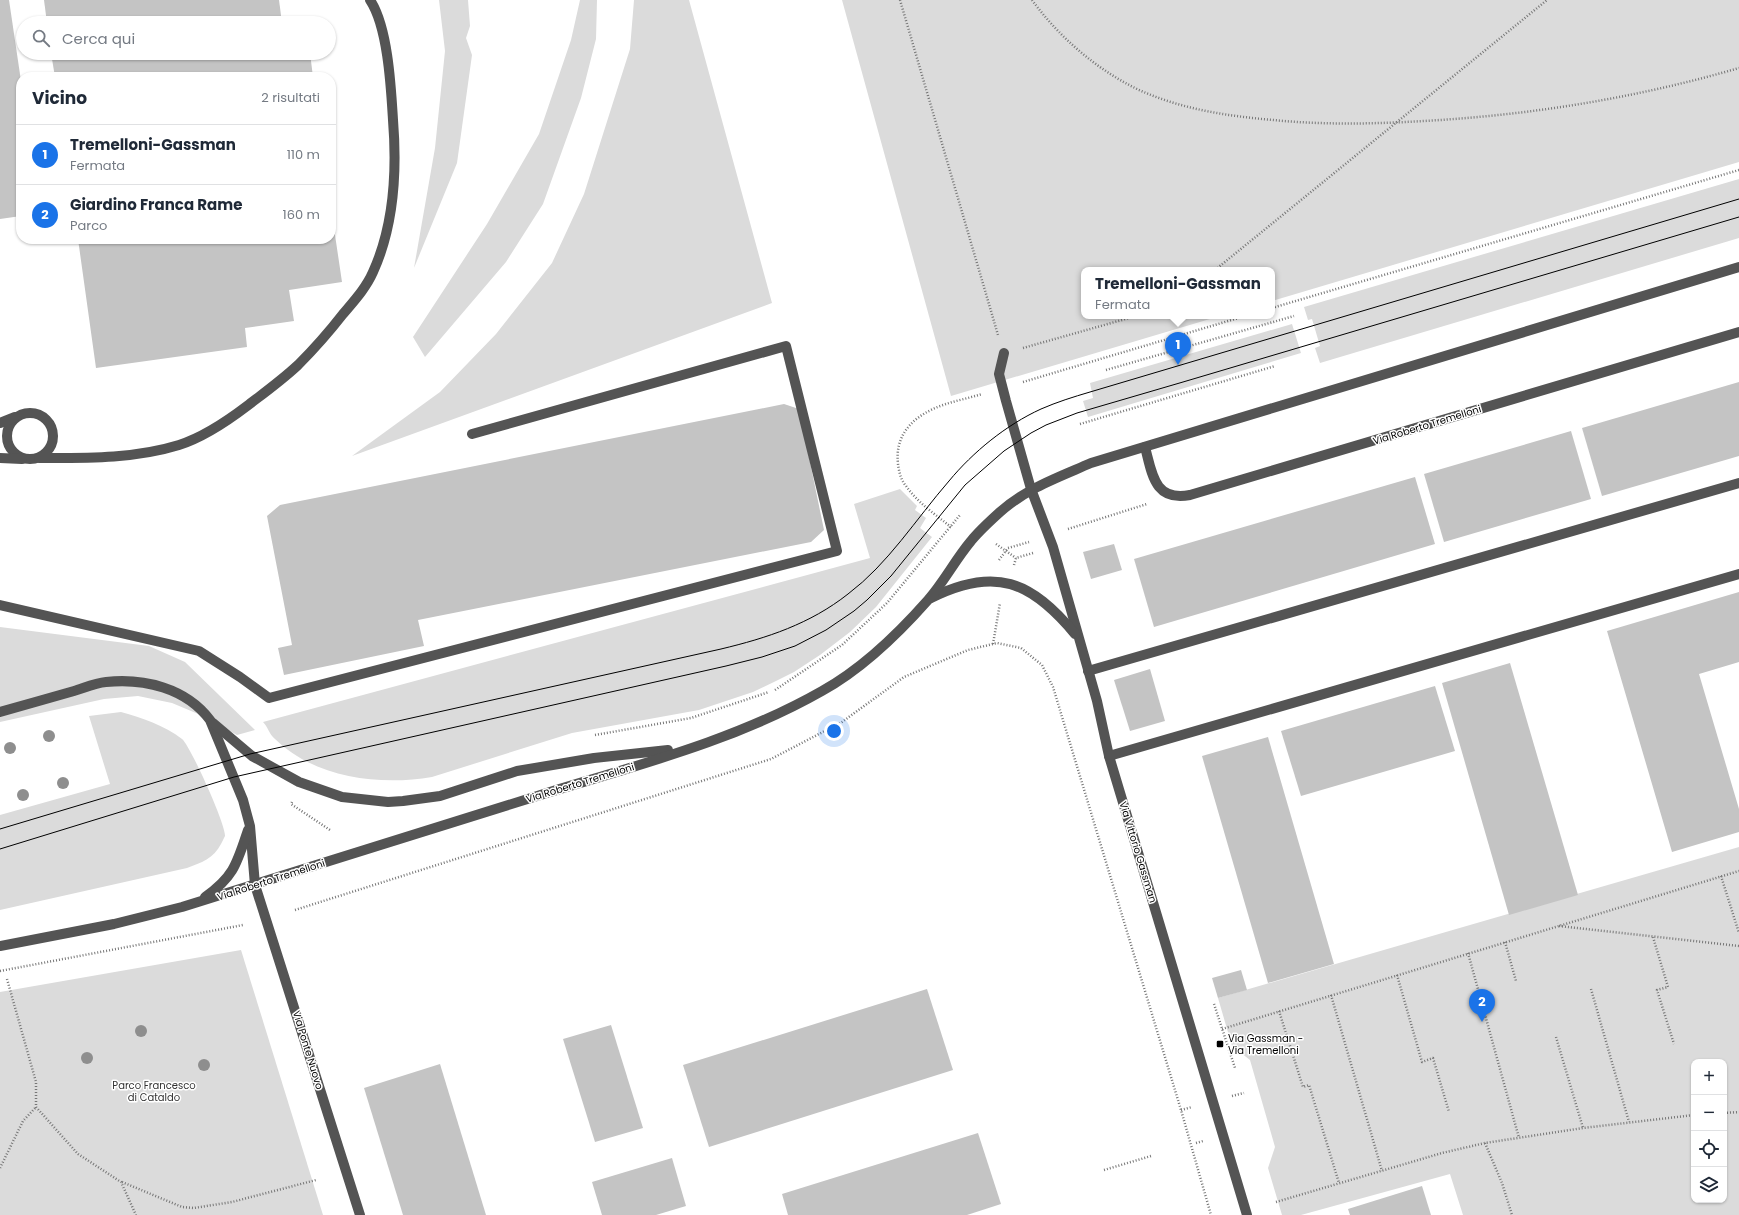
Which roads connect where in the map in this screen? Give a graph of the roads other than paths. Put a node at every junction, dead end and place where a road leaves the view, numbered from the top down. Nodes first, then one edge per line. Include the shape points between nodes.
1 (370, 0) edge
2 (1739, 267) edge
3 (1739, 332) edge
4 (1004, 353) road end
5 (17, 416) junction
6 (0, 423) edge
7 (472, 434) dead end
8 (1145, 447) junction
9 (0, 458) edge
10 (23, 458) junction
11 (39, 458) junction
12 (1739, 483) edge
13 (1031, 489) junction
14 (1739, 574) edge
15 (929, 599) junction
16 (0, 605) edge
17 (1078, 638) junction
18 (1088, 671) junction
19 (0, 712) edge
20 (210, 720) junction
21 (687, 748) junction
22 (1109, 756) junction
23 (250, 826) junction
24 (255, 885) junction
25 (197, 903) junction
26 (0, 946) edge
27 (360, 1215) edge
28 (1247, 1215) edge

1 - 11 street via 378,16 388,65 394,128 394,178 384,239 373,273 361,293 321,341 296,366 229,419 204,434 180,445 138,454
2 - 8 street, Via Roberto Tremelloni
3 - 8 street, Via Roberto Tremelloni via 1190,496 1172,496 1164,493 1155,481
4 - 13 street, Via Vittorio Gassman via 999,374
5 - 6 street
5 - 10 street via 8,428 6,436 11,450 16,456
5 - 11 street via 32,413 46,419 50,425 53,440 46,454
7 - 16 street via 786,346 837,551 269,698 199,651
8 - 13 street, Via Roberto Tremelloni via 1091,463
9 - 10 street
10 - 11 street
12 - 18 street
13 - 15 street, Via Roberto Tremelloni via 980,531
13 - 17 street, Via Vittorio Gassman via 1053,547
14 - 22 street
15 - 17 street, Via Roberto Tremelloni via 973,582 1010,583 1028,591 1050,607
15 - 21 street, Via Roberto Tremelloni via 879,649 824,690 753,725
17 - 18 street, Via Vittorio Gassman
18 - 22 street, Via Vittorio Gassman
19 - 20 street via 104,682 133,681 163,687 189,700 202,709
20 - 21 street via 252,756 299,782 342,797 373,801 403,801 440,796 524,770 594,758
20 - 23 street, Via Ponte Nuovo via 243,800
21 - 24 street, Via Roberto Tremelloni
22 - 28 street, Via Vittorio Gassman
23 - 24 street, Via Ponte Nuovo
23 - 25 street, Via Roberto Tremelloni via 240,856 230,875 220,887
24 - 25 street, Via Roberto Tremelloni
24 - 27 street, Via Ponte Nuovo
25 - 26 street, Via Roberto Tremelloni via 114,924

